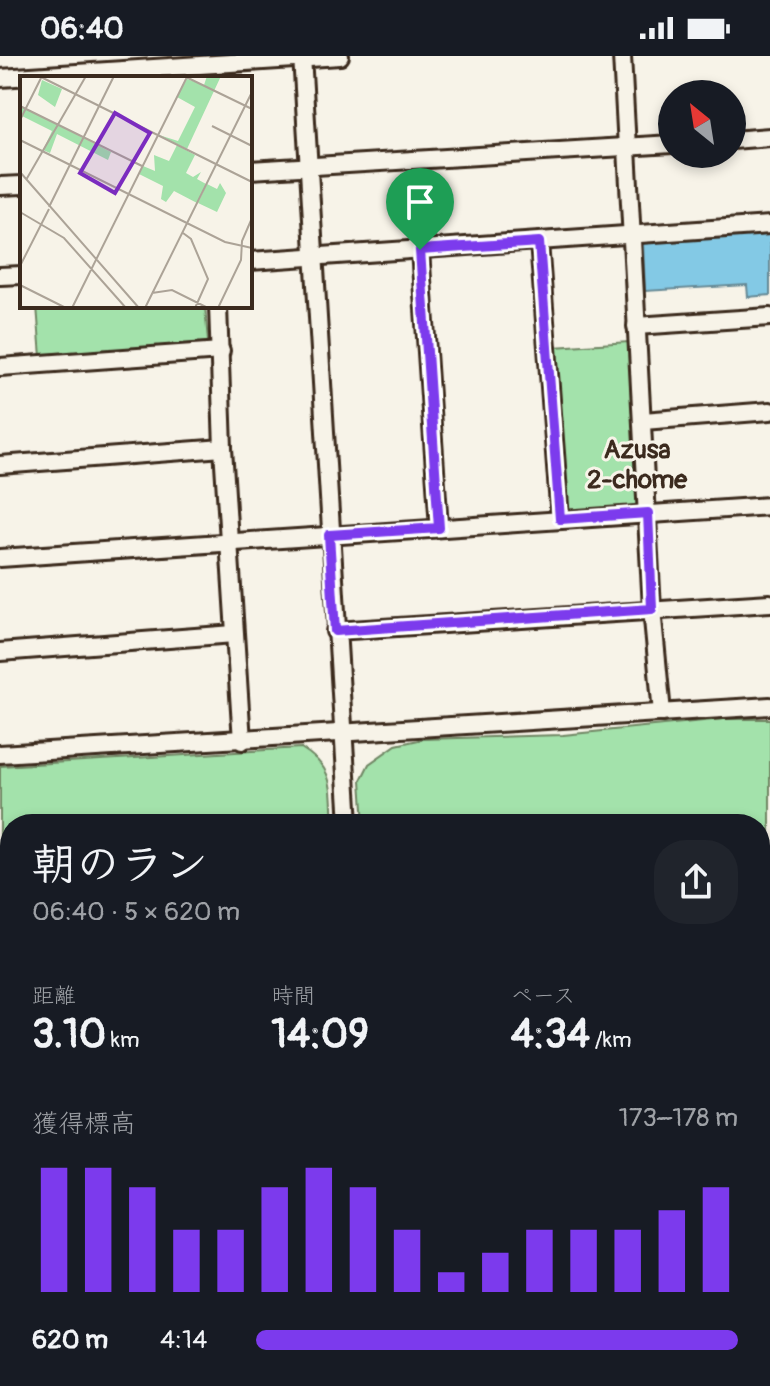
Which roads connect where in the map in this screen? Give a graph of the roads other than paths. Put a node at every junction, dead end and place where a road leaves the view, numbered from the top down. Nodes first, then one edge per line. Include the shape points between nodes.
1 (340, 56) edge
2 (622, 56) edge
3 (302, 57) edge
4 (200, 60) edge
5 (93, 75) edge
6 (62, 76) edge
7 (20, 77) edge
8 (0, 78) edge
9 (770, 137) edge
10 (746, 139) edge
11 (658, 145) edge
12 (628, 147) junction
13 (310, 167) junction
14 (252, 170) edge
15 (20, 185) edge
16 (0, 186) edge
17 (770, 225) edge
18 (630, 237) junction
19 (539, 242) junction
20 (420, 250) junction
21 (314, 257) junction
22 (252, 261) edge
23 (20, 275) edge
24 (0, 276) edge
25 (218, 308) edge
26 (770, 317) edge
27 (636, 326) junction
28 (221, 351) junction
29 (0, 367) edge
30 (770, 411) edge
31 (643, 421) junction
32 (223, 448) junction
33 (0, 465) edge
34 (770, 506) edge
35 (648, 513) junction
36 (560, 519) junction
37 (439, 528) junction
38 (329, 535) junction
39 (228, 541) junction
40 (0, 558) edge
41 (770, 603) edge
42 (652, 609) junction
43 (335, 631) junction
44 (234, 634) junction
45 (0, 652) edge
46 (770, 706) edge
47 (662, 713) junction
48 (342, 734) junction
49 (242, 741) junction
50 (0, 754) edge
51 (348, 814) edge

1 - 3 street
2 - 12 street
3 - 4 street
3 - 13 street
4 - 5 street
5 - 6 street
7 - 8 street
9 - 10 street
11 - 12 street
12 - 13 street
12 - 18 street
13 - 14 street
13 - 21 street
15 - 16 street
17 - 18 street
18 - 19 street
18 - 27 street
19 - 20 street
19 - 36 street
20 - 21 street
20 - 37 street
21 - 22 street
21 - 38 street
23 - 24 street
25 - 28 street
26 - 27 street
27 - 31 street
28 - 29 street
28 - 32 street
30 - 31 street
31 - 35 street
32 - 33 street
32 - 39 street
34 - 35 street
35 - 36 street
35 - 42 street
36 - 37 street
37 - 38 street
38 - 39 street
38 - 43 street
39 - 40 street
39 - 44 street
41 - 42 street
42 - 43 street
42 - 47 street
43 - 48 street
44 - 45 street
44 - 49 street
46 - 47 street
47 - 48 street
48 - 49 street
48 - 51 street
49 - 50 street

